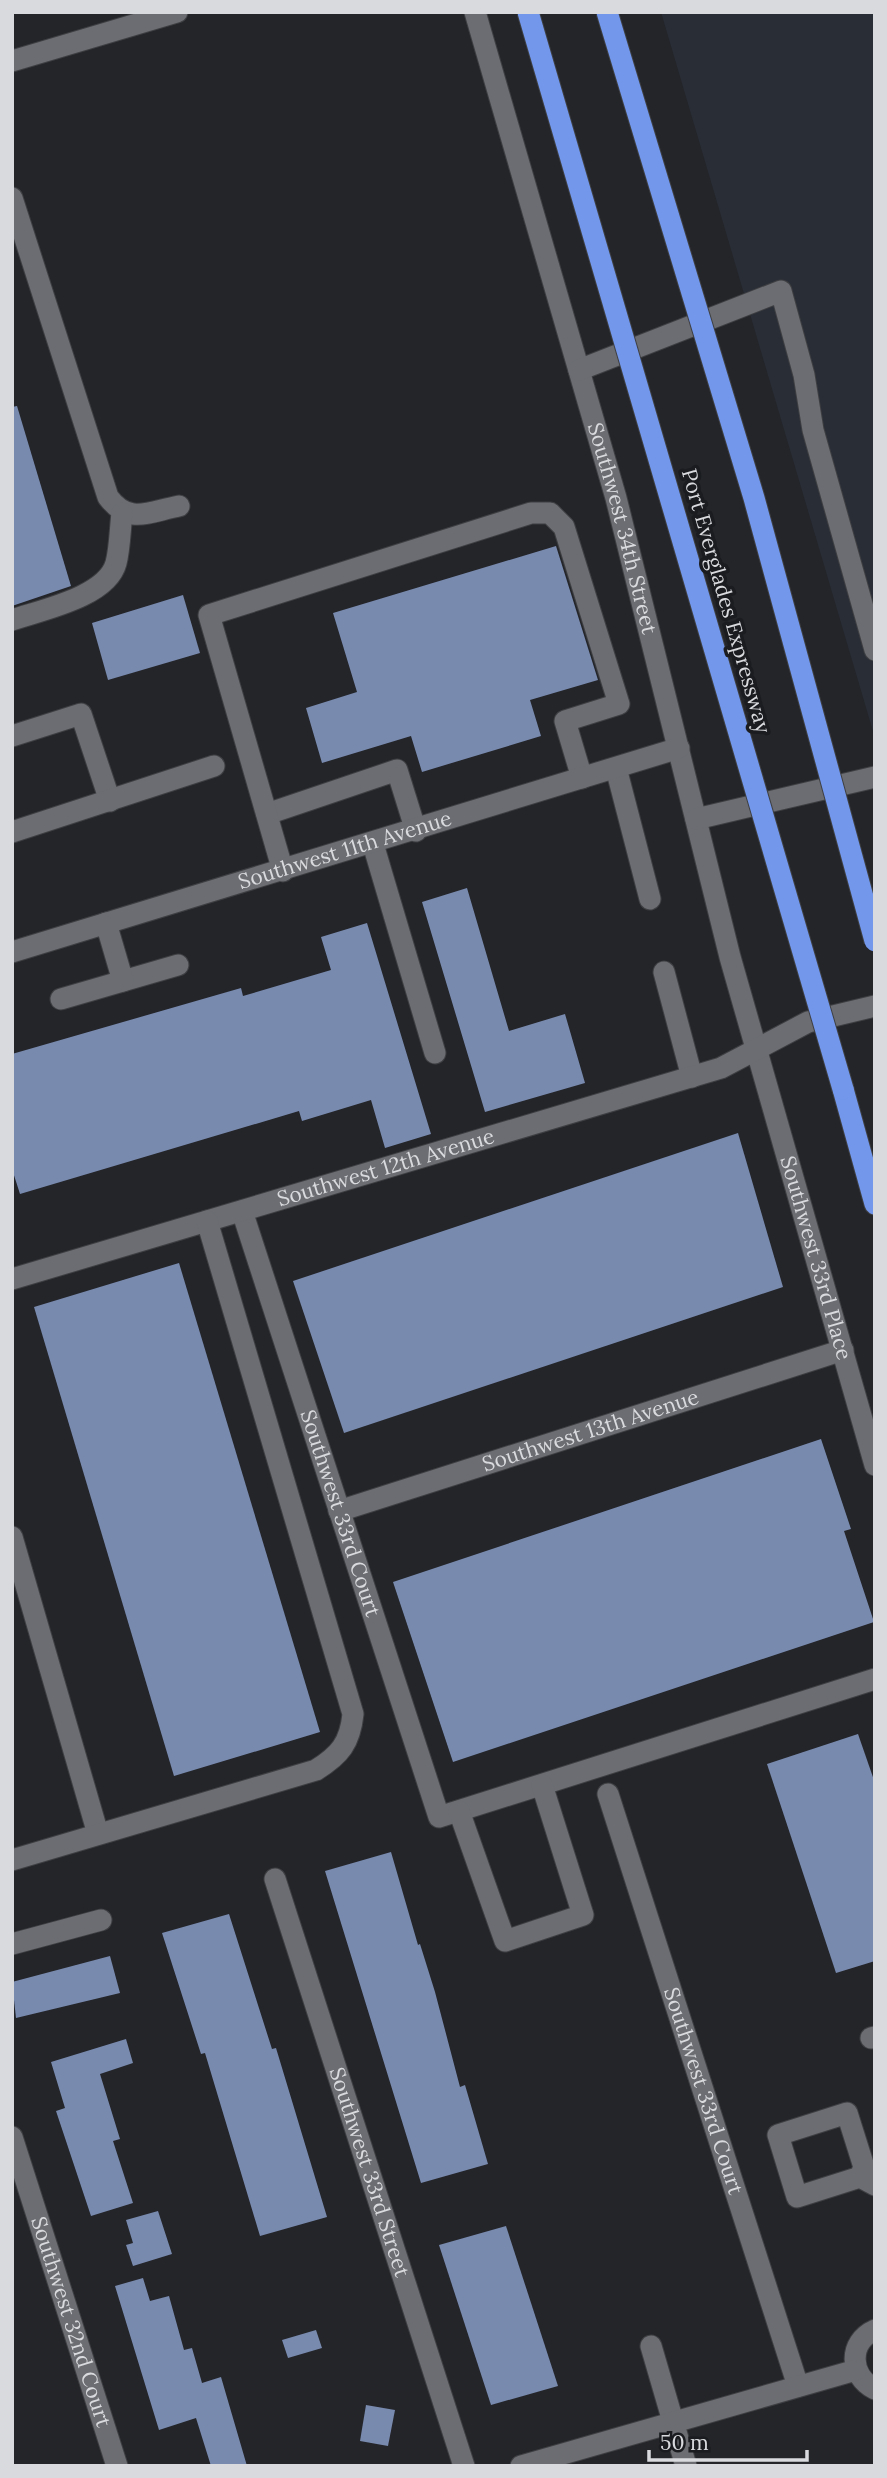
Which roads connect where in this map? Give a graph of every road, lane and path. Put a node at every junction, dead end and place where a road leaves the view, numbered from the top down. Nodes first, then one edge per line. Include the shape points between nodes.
1 (177, 12) edge
2 (475, 12) edge
3 (528, 12) edge
4 (607, 12) edge
5 (12, 61) edge
6 (12, 198) edge
7 (579, 370) junction
8 (179, 506) dead end
9 (122, 513) junction
10 (12, 620) edge
11 (875, 650) edge
12 (12, 736) edge
13 (679, 748) junction
14 (214, 766) dead end
15 (616, 768) junction
16 (875, 776) edge
17 (582, 778) junction
18 (110, 801) junction
19 (267, 814) junction
20 (696, 819) junction
21 (416, 831) junction
22 (12, 832) edge
23 (373, 844) junction
24 (284, 870) junction
25 (650, 899) dead end
26 (106, 923) junction
27 (875, 941) edge
28 (12, 952) edge
29 (178, 965) dead end
30 (664, 972) dead end
31 (123, 981) junction
32 (61, 999) dead end
33 (875, 1006) edge
34 (757, 1049) junction
35 (435, 1053) dead end
36 (692, 1076) junction
37 (875, 1204) edge
38 (242, 1211) junction
39 (207, 1222) junction
40 (12, 1279) edge
41 (843, 1350) junction
42 (875, 1465) edge
43 (340, 1511) junction
44 (12, 1537) edge
45 (875, 1679) edge
46 (542, 1784) junction
47 (608, 1794) dead end
48 (449, 1814) junction
49 (98, 1834) junction
50 (12, 1860) edge
51 (275, 1880) dead end
52 (101, 1920) dead end
53 (12, 1944) edge
54 (12, 2137) edge
55 (868, 2181) edge
56 (875, 2330) edge
57 (650, 2346) dead end
58 (856, 2370) junction
59 (798, 2386) junction
60 (875, 2389) edge
61 (674, 2422) junction
62 (117, 2466) edge
63 (464, 2466) edge
64 (521, 2466) edge
65 (686, 2466) edge

1 - 5 street
2 - 7 street, Southwest 34th Street
3 - 37 highway, Port Everglades Expressway, bridge
4 - 27 highway, bridge via 754,498
6 - 9 street via 100,477 108,497
7 - 11 street via 781,291 804,375 813,430
7 - 13 street, Southwest 34th Street via 642,591
8 - 9 street
9 - 10 street via 116,564 107,579 82,596
12 - 18 street via 81,714
13 - 15 street, Southwest 11th Avenue
13 - 20 street, Southwest 34th Street
14 - 18 street
15 - 17 street, Southwest 11th Avenue
15 - 25 street
16 - 20 street
17 - 19 street via 565,721 619,704 564,527 550,513 531,513 209,615
17 - 21 street, Southwest 11th Avenue
18 - 22 street
19 - 21 street via 397,770
19 - 24 street
20 - 34 street, Southwest 34th Street
21 - 23 street, Southwest 11th Avenue
23 - 24 street, Southwest 11th Avenue
23 - 35 street
24 - 26 street, Southwest 11th Avenue
26 - 28 street, Southwest 11th Avenue
26 - 31 street
29 - 31 street
30 - 36 street
31 - 32 street
33 - 34 street, Southwest 12th Avenue via 808,1023
34 - 36 street, Southwest 12th Avenue via 721,1068
34 - 41 street, Southwest 33rd Place
36 - 38 street, Southwest 12th Avenue
38 - 39 street, Southwest 12th Avenue
38 - 43 street, Southwest 33rd Court
39 - 40 street, Southwest 12th Avenue
39 - 49 street via 353,1714 351,1735 338,1756 316,1770
41 - 42 street, Southwest 33rd Place
41 - 43 street, Southwest 13th Avenue
43 - 48 street, Southwest 33rd Court
44 - 49 street
45 - 46 street
46 - 48 street
46 - 48 street, Southwest 33rd Court via 583,1915 505,1941
47 - 59 street, Southwest 33rd Court
49 - 50 street
51 - 63 street, Southwest 33rd Street
52 - 53 street
54 - 62 street, Southwest 32nd Court
55 - 55 street via 797,2197 778,2134 847,2113
56 - 58 street via 856,2348
57 - 61 street
58 - 59 street
58 - 60 street
59 - 61 street
61 - 64 street
61 - 65 street

